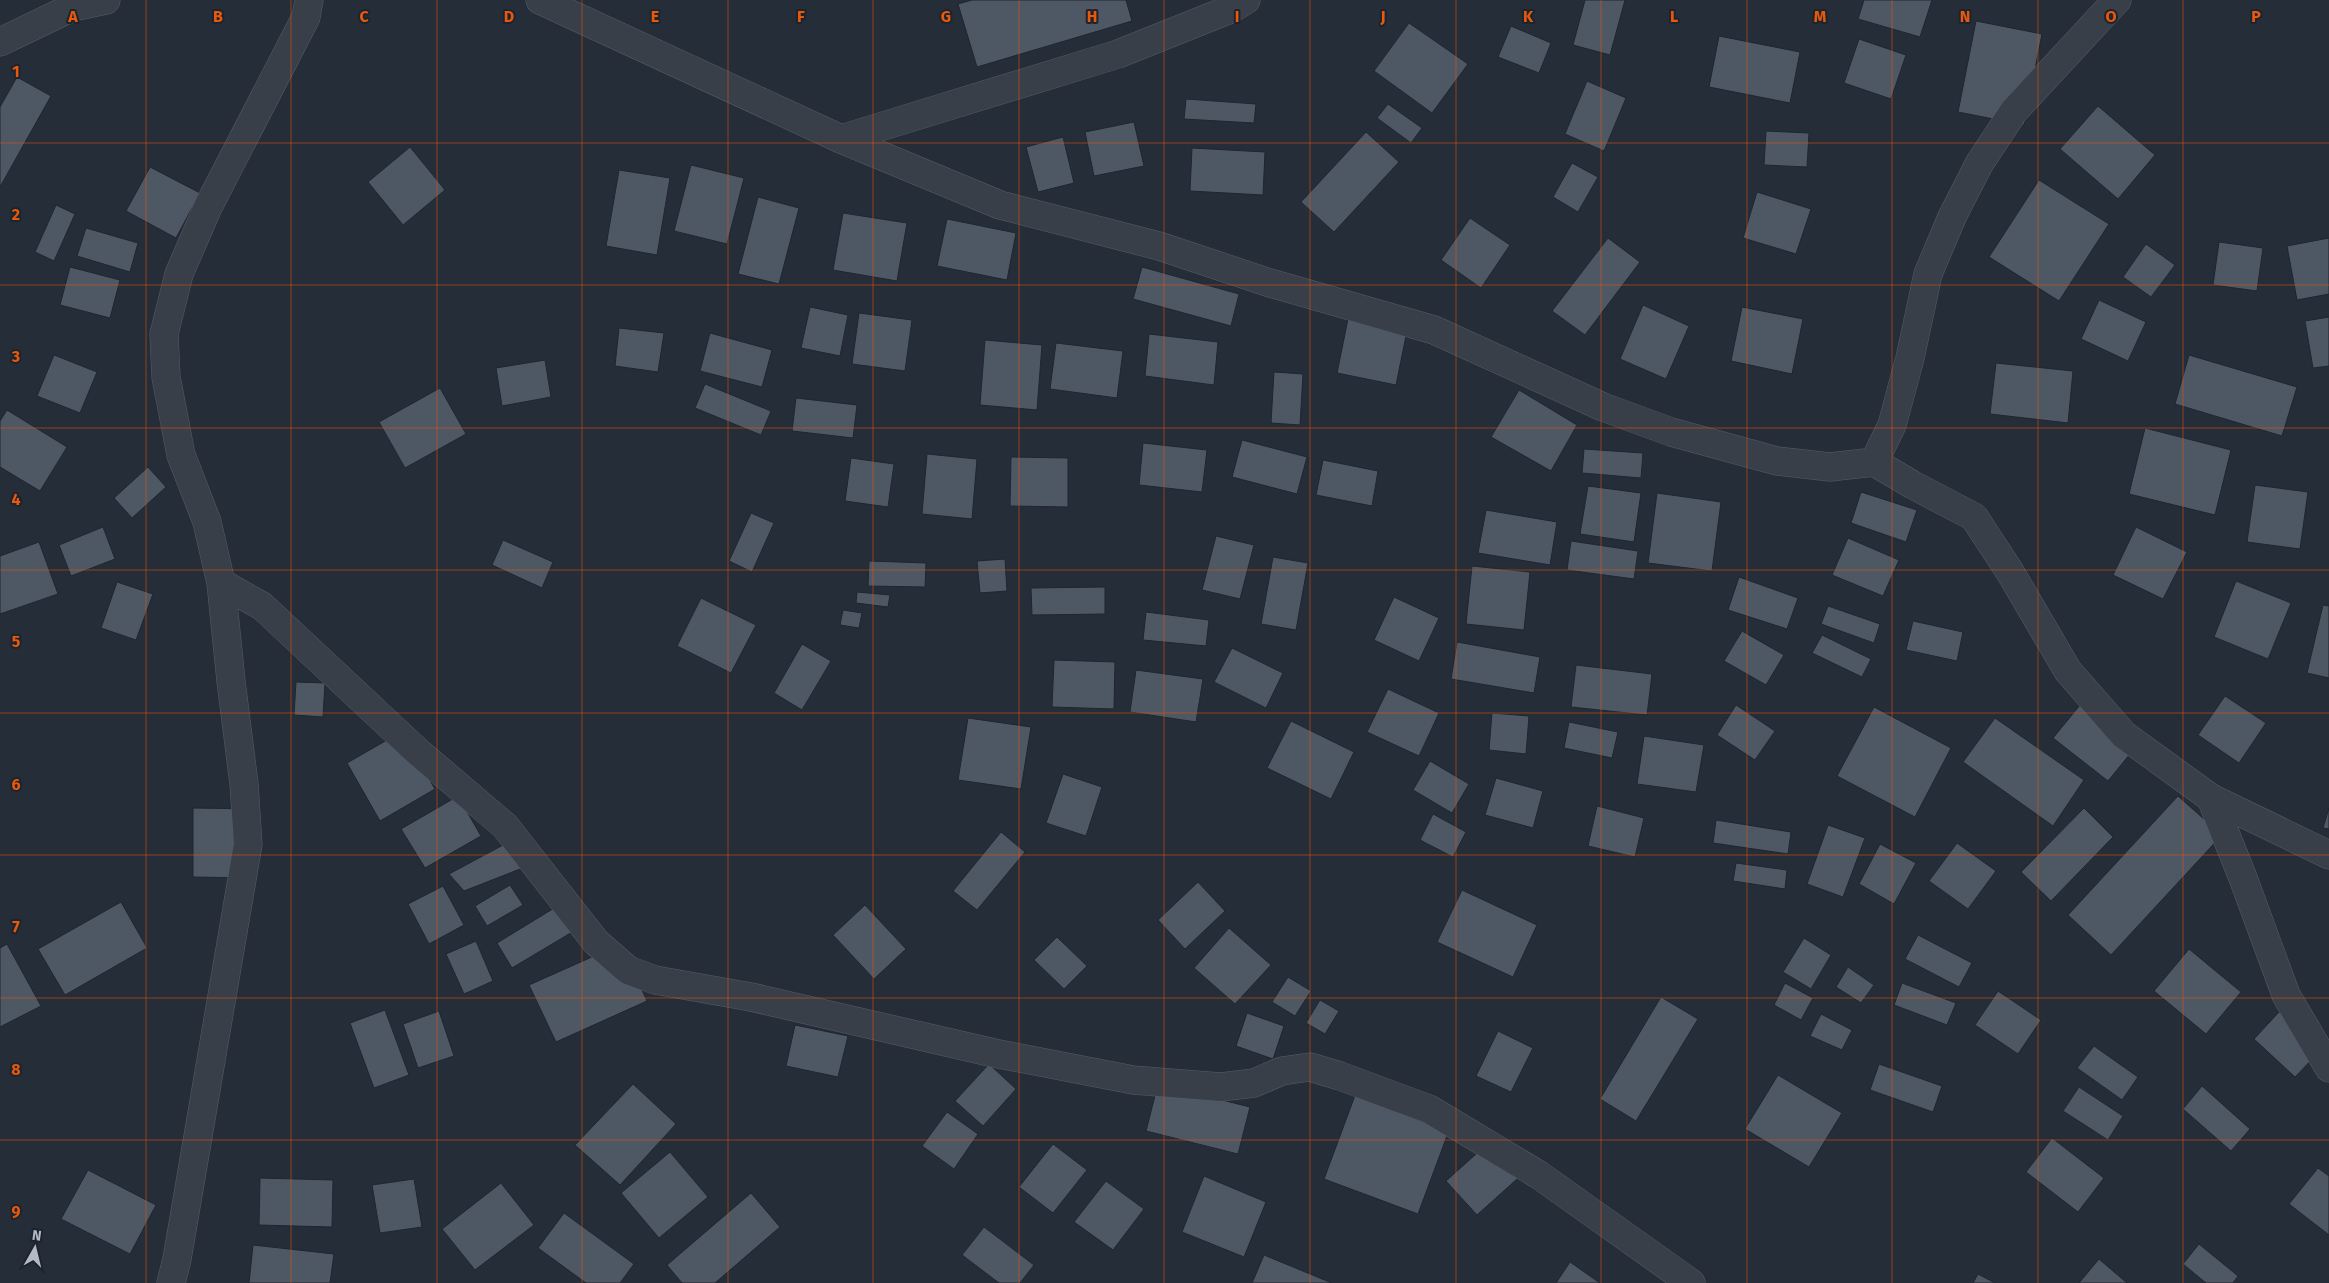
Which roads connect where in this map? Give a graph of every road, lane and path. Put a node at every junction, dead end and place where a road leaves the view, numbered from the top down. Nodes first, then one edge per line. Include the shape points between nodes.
1 (106, 0) edge
2 (309, 0) edge
3 (540, 0) edge
4 (1246, 0) edge
5 (2117, 0) edge
6 (0, 42) edge
7 (841, 140) junction
8 (1874, 462) junction
9 (221, 583) junction
10 (2211, 798) junction
11 (2329, 855) edge
12 (2329, 1068) edge
13 (171, 1283) edge
14 (1691, 1283) edge

1 - 6 street via 72,7
2 - 9 street via 306,17 208,208 179,274 164,334 166,377 181,455 206,522
3 - 7 street
4 - 7 street via 1234,8 1118,54
5 - 8 street via 2014,111 1979,164 1928,274 1892,425
7 - 8 street via 1000,205 1160,246 1270,283 1434,330 1604,407 1671,432 1776,461 1830,467
8 - 10 street via 1974,516 2068,671 2124,735
9 - 13 street via 248,844
9 - 14 street via 262,606 417,750 505,826 596,942 628,970 655,980 751,997 994,1053 1133,1080 1221,1088 1254,1083 1282,1071 1310,1068 1340,1076 1437,1114 1539,1175
10 - 11 street
10 - 12 street via 2286,994

